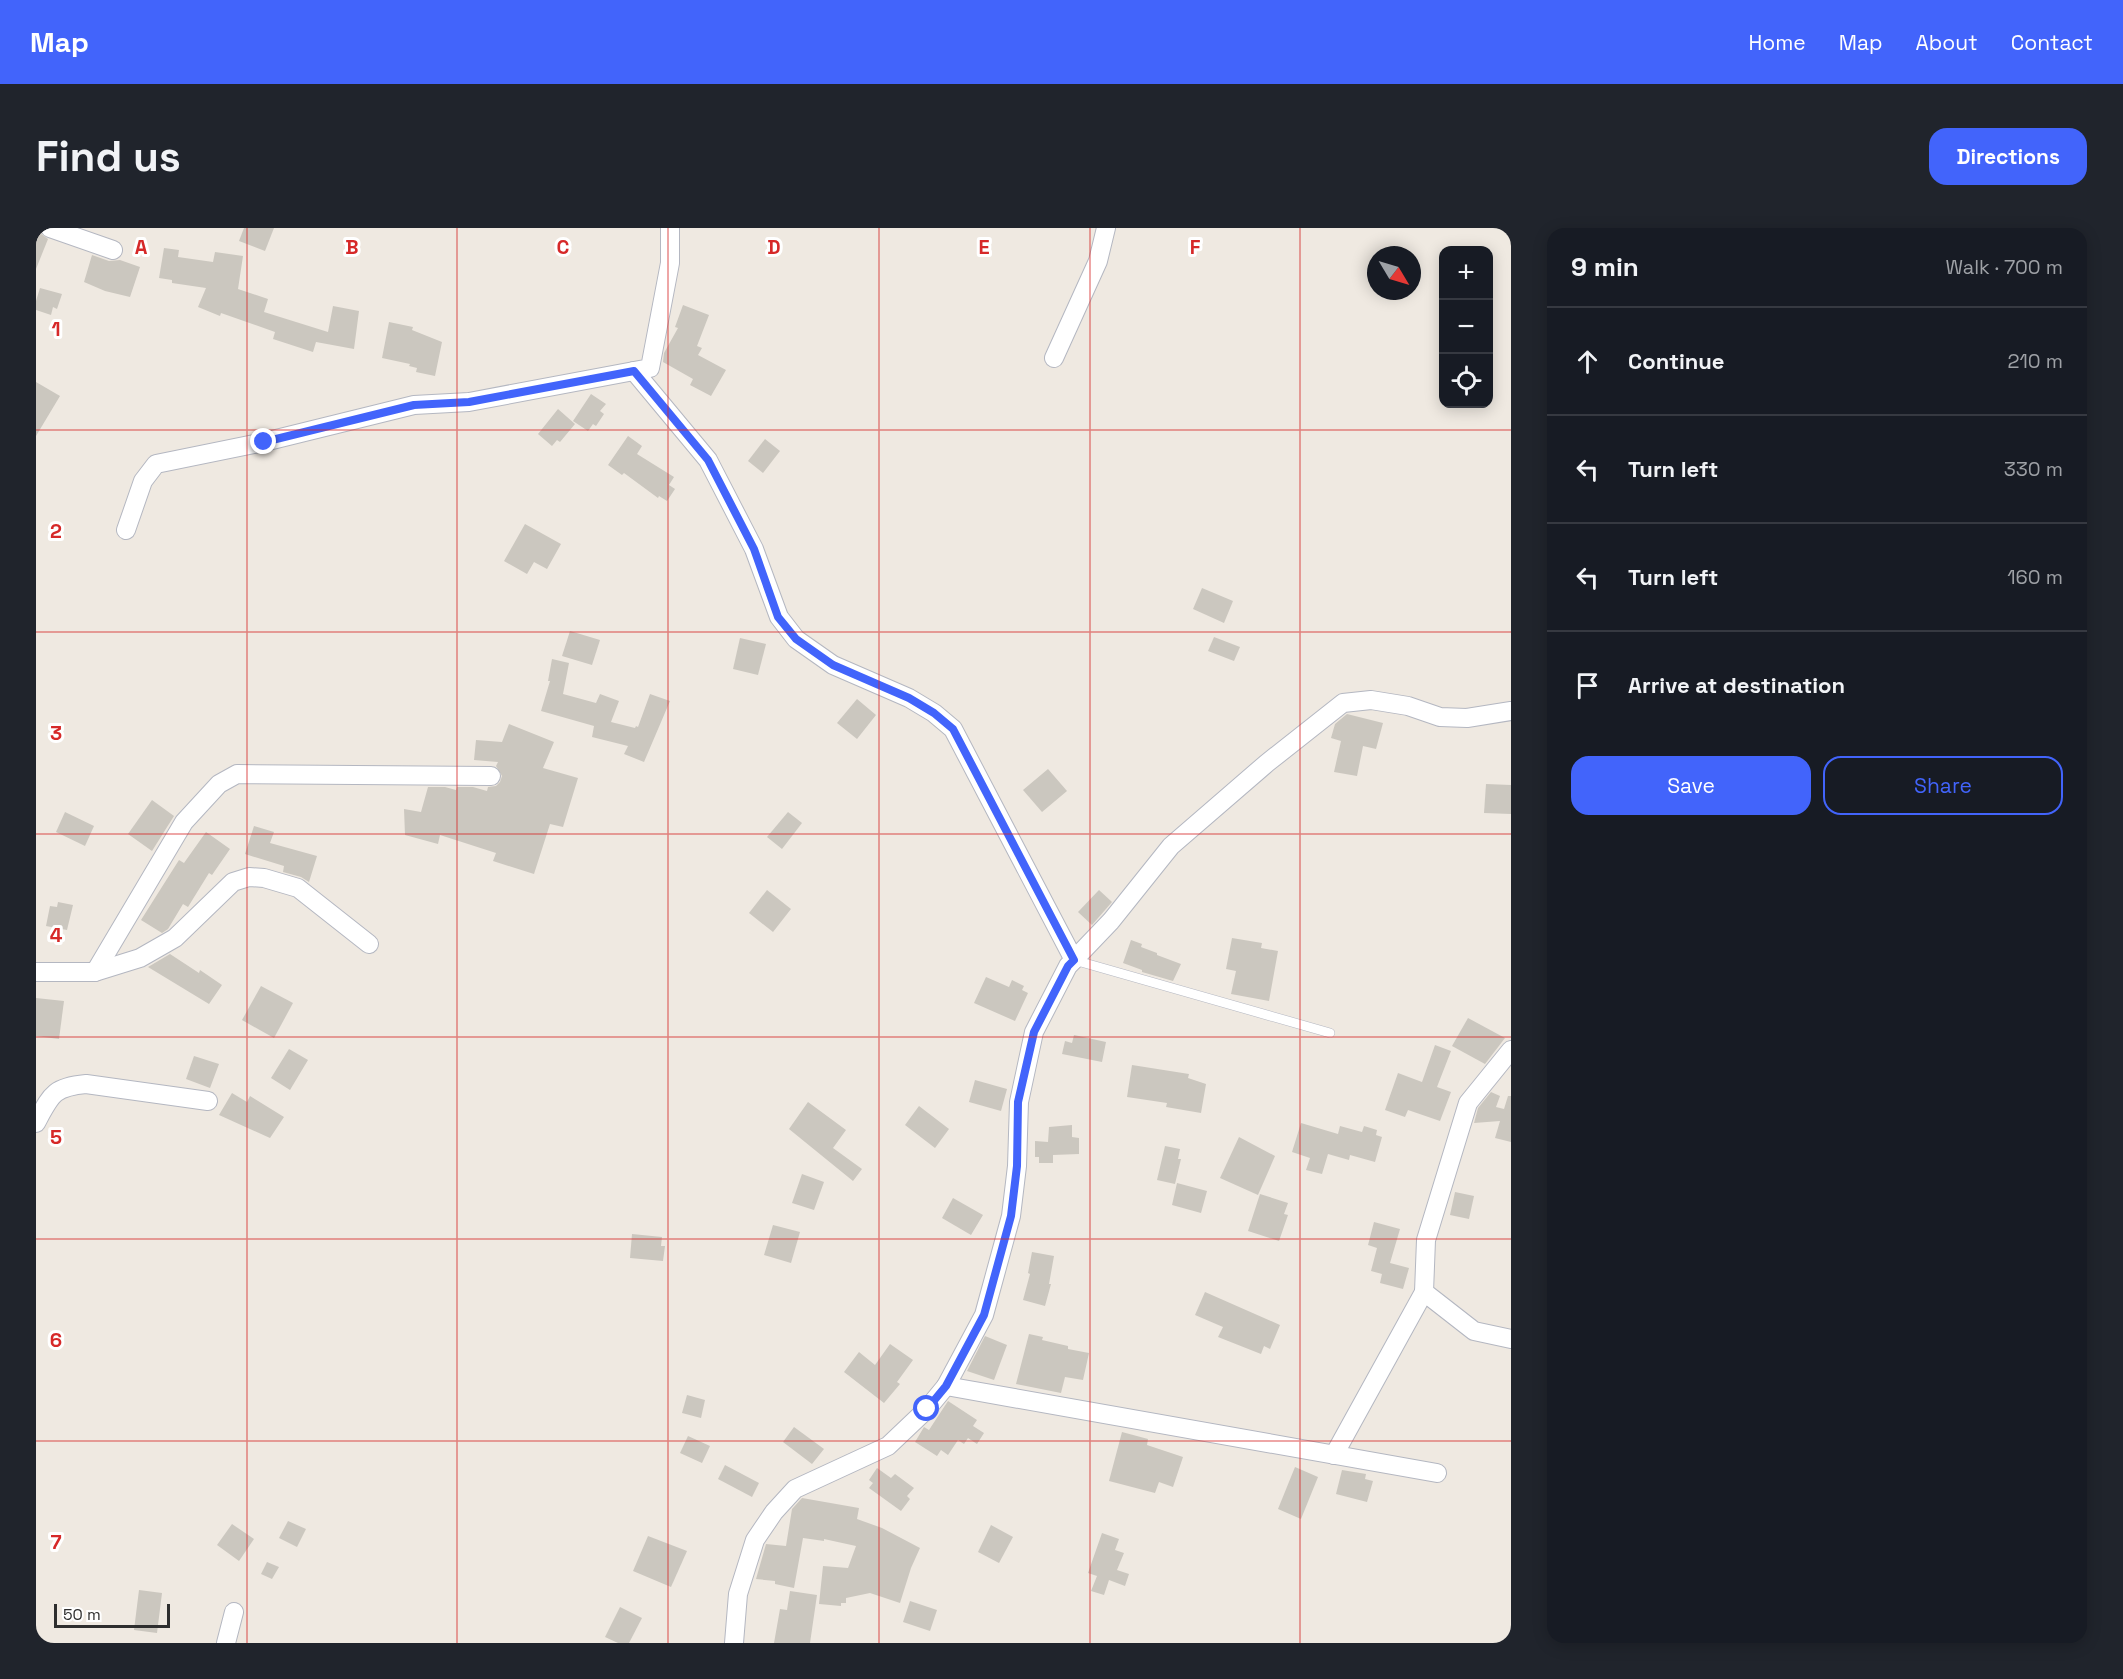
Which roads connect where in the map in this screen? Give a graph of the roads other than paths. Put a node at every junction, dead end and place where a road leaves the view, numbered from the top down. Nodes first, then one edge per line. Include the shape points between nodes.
1 (50, 228) edge
2 (670, 228) edge
3 (1106, 228) edge
4 (113, 250) dead end
5 (1054, 357) dead end
6 (634, 371) junction
7 (126, 530) dead end
8 (1511, 711) edge
9 (491, 776) dead end
10 (369, 944) dead end
11 (1074, 960) junction
12 (36, 972) edge
13 (95, 972) junction
14 (1330, 1033) dead end
15 (1511, 1050) edge
16 (208, 1101) dead end
17 (36, 1123) edge
18 (1424, 1292) junction
19 (1511, 1339) edge
20 (946, 1386) junction
21 (1334, 1455) junction
22 (1437, 1473) dead end
23 (234, 1612) dead end
24 (226, 1643) edge
25 (734, 1643) edge

1 - 4 street
2 - 6 street via 670,263 650,368
3 - 5 street via 1098,261
6 - 7 street via 469,402 414,405 156,464 142,481
6 - 11 street via 708,460 754,549 778,617 796,639 833,665 909,698 953,729
8 - 11 street via 1467,718 1440,717 1408,706 1371,700 1344,703 1171,846
9 - 13 street via 237,774 219,784 184,822
10 - 13 street via 298,888 249,877 233,882 175,938 140,958
11 - 14 lane
11 - 20 street via 1034,1032 1018,1102 1011,1216 984,1315
12 - 13 street
15 - 18 street via 1468,1103 1426,1240
16 - 17 street via 86,1084 58,1090
18 - 19 street via 1474,1331
18 - 21 street
20 - 21 street
20 - 25 street via 888,1446 795,1489 774,1512 755,1540 738,1594
21 - 22 street
23 - 24 street

